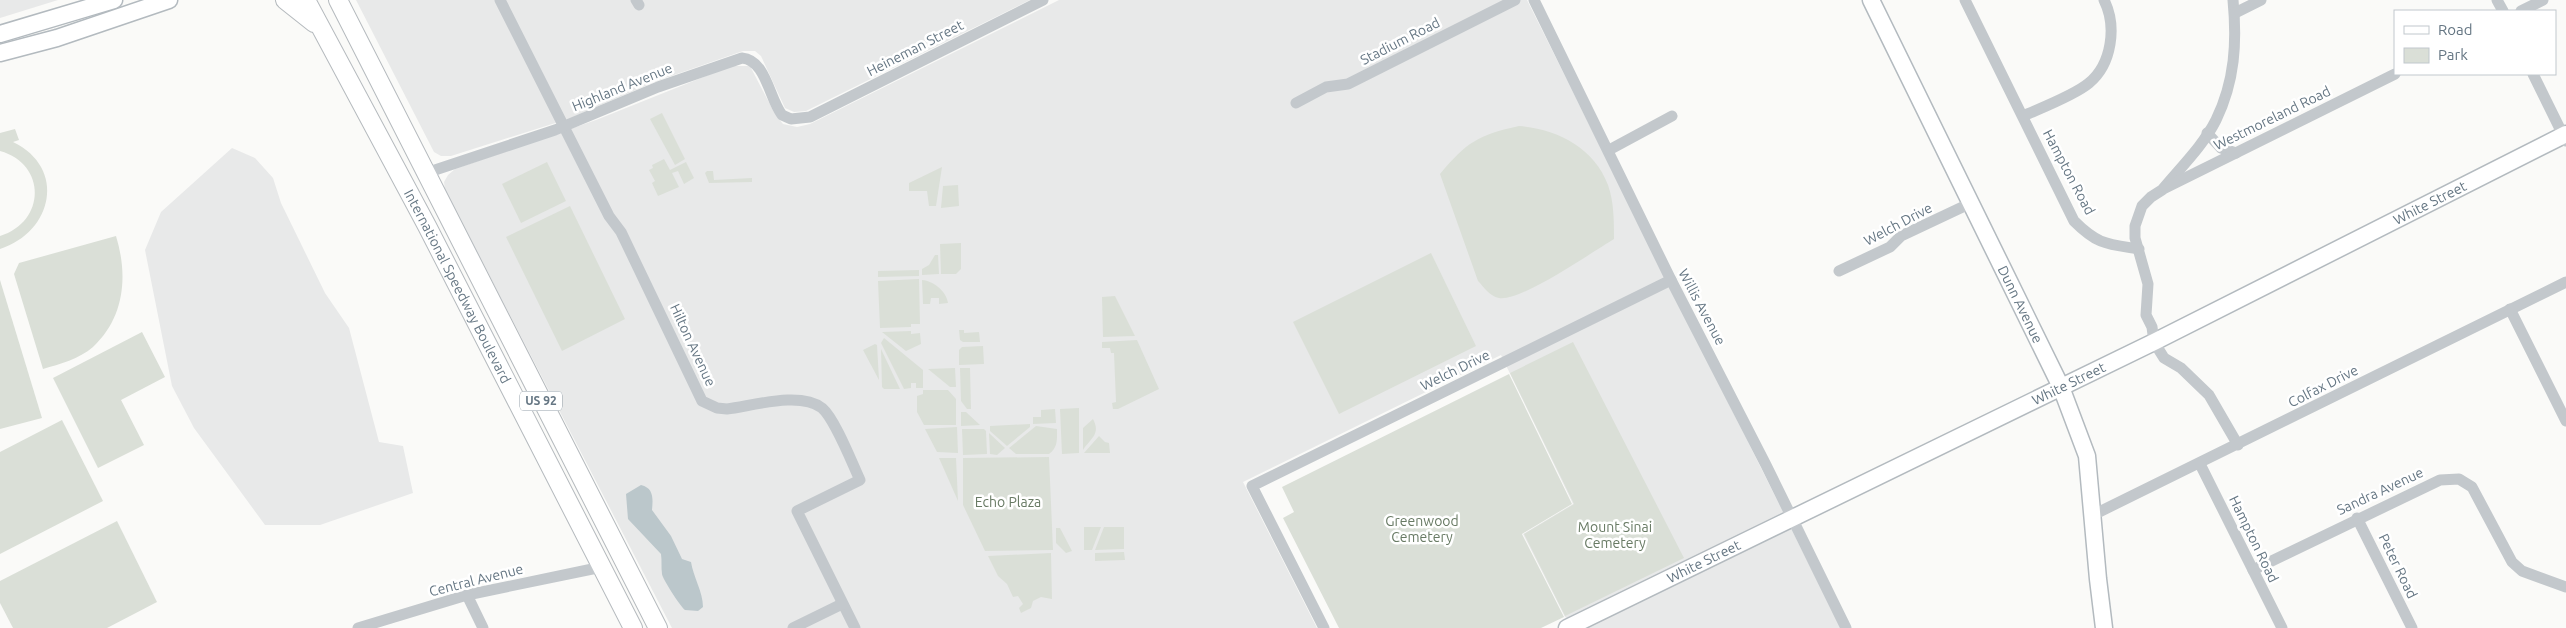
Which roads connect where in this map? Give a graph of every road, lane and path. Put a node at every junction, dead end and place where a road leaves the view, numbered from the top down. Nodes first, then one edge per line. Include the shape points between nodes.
1 (114, 0) edge
2 (169, 0) edge
3 (285, 0) edge
4 (306, 0) edge
5 (338, 0) edge
6 (351, 0) edge
7 (500, 0) edge
8 (1043, 0) edge
9 (1515, 0) edge
10 (1534, 0) edge
11 (1871, 0) edge
12 (1966, 0) edge
13 (2104, 0) edge
14 (2233, 0) edge
15 (2261, 0) edge
16 (2543, 0) edge
17 (2523, 10) edge
18 (2234, 13) junction
19 (320, 28) junction
20 (0, 34) edge
21 (0, 53) edge
22 (2394, 74) edge
23 (2534, 75) edge
24 (1296, 103) dead end
25 (1672, 116) dead end
26 (2023, 116) junction
27 (799, 120) joint
28 (563, 126) junction
29 (2207, 133) junction
30 (2565, 137) edge
31 (1609, 150) junction
32 (2236, 152) junction
33 (426, 173) junction
34 (2162, 190) junction
35 (1971, 203) junction
36 (2139, 249) junction
37 (1839, 271) dead end
38 (1671, 280) junction
39 (2566, 282) edge
40 (2510, 310) junction
41 (473, 316) junction
42 (2154, 342) junction
43 (2061, 387) junction
44 (541, 402) junction
45 (2566, 421) edge
46 (2238, 445) junction
47 (2200, 464) junction
48 (2093, 515) junction
49 (1792, 517) junction
50 (2357, 518) junction
51 (602, 567) junction
52 (2253, 570) junction
53 (2566, 587) edge
54 (467, 595) junction
55 (842, 604) junction
56 (1576, 626) edge
57 (358, 628) edge
58 (483, 628) edge
59 (633, 628) edge
60 (643, 628) edge
61 (658, 628) edge
62 (794, 628) edge
63 (854, 628) edge
64 (1324, 628) edge
65 (1846, 628) edge
66 (2104, 628) edge
67 (2282, 628) edge
68 (2412, 628) edge

1 - 20 street
2 - 21 street via 57,38
3 - 19 main road
4 - 19 main road, International Speedway Boulevard / US 92
5 - 33 main road, International Speedway Boulevard / US 92
6 - 33 main road via 414,125
7 - 28 street
8 - 27 street, Heineman Street via 868,89
9 - 24 street, Stadium Road via 1348,84 1326,87
10 - 31 street, Willis Avenue
11 - 35 street, Dunn Avenue
12 - 26 street, Hampton Road
13 - 26 street via 2111,27 2110,48 2100,71 2089,84
14 - 18 street
15 - 18 street
16 - 17 street
18 - 29 street via 2237,41 2230,83 2216,121
19 - 41 main road, International Speedway Boulevard / US 92
22 - 32 street, Westmoreland Road
23 - 30 street
25 - 31 street
26 - 36 street, Hampton Road via 2074,221 2104,244
27 - 28 street, Highland Avenue via 782,115 758,65 742,58 658,87
28 - 33 street, Highland Avenue
28 - 55 street, Hilton Avenue via 609,216 621,232 702,401 727,409 785,400 804,401 822,408 831,419 860,480 797,510
29 - 32 street via 2220,148
29 - 34 street
30 - 42 street, White Street
31 - 38 street, Willis Avenue
32 - 34 street, Westmoreland Road
33 - 44 main road, International Speedway Boulevard / US 92
34 - 36 street via 2142,206 2135,226
35 - 37 street, Welch Drive via 1901,236 1890,247
35 - 43 street, Dunn Avenue
36 - 42 street via 2148,284 2146,315
38 - 49 street, Willis Avenue
38 - 64 street, Welch Drive via 1252,486
39 - 40 street, Colfax Drive
40 - 45 street
40 - 46 street, Colfax Drive
41 - 44 main road via 484,318 491,324 527,395
41 - 51 main road, International Speedway Boulevard / US 92
42 - 43 street, White Street
42 - 46 street via 2164,358 2198,382 2209,395
43 - 48 street, Dunn Avenue via 2087,456
43 - 49 street, White Street
44 - 61 main road, International Speedway Boulevard / US 92
46 - 47 street, Colfax Drive
47 - 48 street, Colfax Drive
47 - 52 street, Hampton Road
48 - 66 street, Dunn Avenue
49 - 56 street, White Street
49 - 65 street, Willis Avenue
50 - 52 street, Sandra Avenue
50 - 53 street, Sandra Avenue via 2440,480 2459,479 2472,486 2512,562 2522,571
50 - 68 street, Peter Road
51 - 54 street, Central Avenue
51 - 59 main road, International Speedway Boulevard / US 92
51 - 60 main road via 618,579
52 - 67 street, Hampton Road
54 - 57 street, Central Avenue
54 - 58 street
55 - 62 street
55 - 63 street, Hilton Avenue

